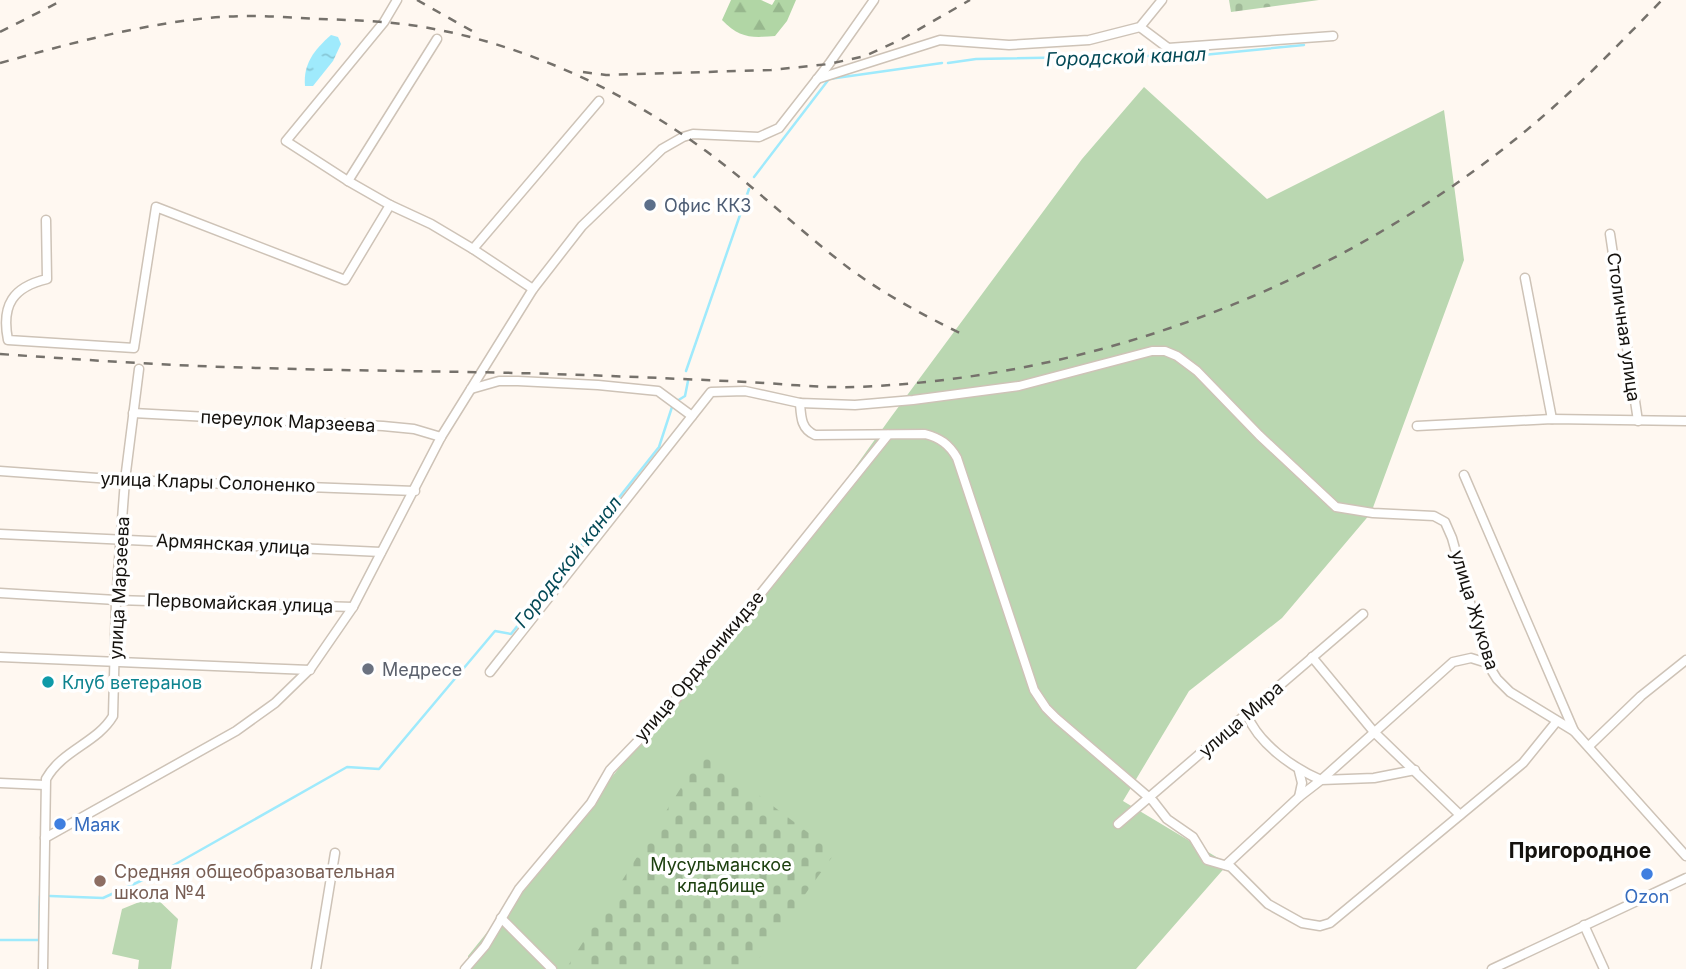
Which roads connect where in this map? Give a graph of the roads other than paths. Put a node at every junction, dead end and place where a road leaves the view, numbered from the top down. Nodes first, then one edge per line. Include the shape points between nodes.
1 (397, 0) edge
2 (874, 0) edge
3 (1162, 0) edge
4 (1140, 27) junction
5 (1333, 36) dead end
6 (437, 39) dead end
7 (817, 79) junction
8 (599, 101) dead end
9 (348, 181) junction
10 (390, 205) junction
11 (46, 220) dead end
12 (1610, 234) dead end
13 (473, 249) junction
14 (1525, 278) dead end
15 (533, 289) junction
16 (139, 369) dead end
17 (471, 389) junction
18 (800, 403) junction
19 (133, 413) junction
20 (692, 416) junction
21 (1552, 419) junction
22 (1638, 421) junction
23 (1686, 421) edge
24 (1418, 426) dead end
25 (888, 435) junction
26 (442, 437) junction
27 (0, 471) edge
28 (1464, 475) dead end
29 (125, 480) junction
30 (415, 491) junction
31 (0, 534) edge
32 (121, 539) junction
33 (381, 552) junction
34 (0, 593) edge
35 (116, 600) junction
36 (353, 607) junction
37 (1363, 614) dead end
38 (0, 657) edge
39 (1312, 657) junction
40 (1686, 660) edge
41 (115, 661) junction
42 (1487, 663) junction
43 (310, 670) junction
44 (490, 672) dead end
45 (1247, 715) junction
46 (1557, 721) junction
47 (1574, 731) junction
48 (1374, 732) junction
49 (1589, 746) junction
50 (1415, 769) junction
51 (1299, 771) junction
52 (1321, 780) junction
53 (46, 782) junction
54 (0, 783) edge
55 (1299, 797) junction
56 (1149, 798) junction
57 (1460, 815) junction
58 (1118, 824) dead end
59 (45, 838) junction
60 (335, 853) dead end
61 (1686, 856) edge
62 (1226, 865) junction
63 (1686, 878) edge
64 (501, 918) junction
65 (1584, 925) junction
66 (43, 969) edge
67 (316, 969) edge
68 (465, 969) edge
69 (552, 969) edge
70 (1492, 969) edge
71 (1604, 969) edge

1 - 9 street via 286,141
2 - 7 street
3 - 4 street
4 - 5 street via 1168,48
4 - 7 street via 1088,40 1009,45 940,40
6 - 9 street
7 - 15 street via 779,128 759,137 693,134 662,149 582,226
8 - 13 street
9 - 10 street
10 - 11 street via 345,280 156,207 134,348 8,340 5,323 15,296 27,284 47,279
10 - 13 street
12 - 22 street, Столичная улица
13 - 15 street
14 - 21 street
15 - 17 street
16 - 19 street, улица Марзеева
17 - 20 street via 518,381 657,391
17 - 26 street
18 - 20 street via 745,391 711,392
18 - 25 street via 804,426 815,435
18 - 42 street, улица Жукова via 855,405 1018,386 1165,351 1197,370 1328,501 1346,510 1434,516 1445,522
19 - 26 street, переулок Марзеева via 383,426
19 - 29 street, улица Марзеева
20 - 44 street
21 - 22 street
21 - 24 street
22 - 23 street
25 - 56 street via 925,434 953,450 1034,690 1056,718
25 - 64 street, улица Орджоникидзе via 665,713 610,770 591,803 519,889
26 - 30 street
27 - 29 street, улица Клары Солоненко
28 - 47 street, улица Жукова
29 - 30 street, улица Клары Солоненко
29 - 32 street, улица Марзеева
30 - 33 street
31 - 32 street, Армянская улица
32 - 33 street, Армянская улица
32 - 35 street, улица Марзеева
33 - 36 street
34 - 35 street, Первомайская улица
35 - 36 street, Первомайская улица
35 - 41 street, улица Марзеева
36 - 43 street
37 - 39 street, улица Мира
38 - 41 street
39 - 45 street, улица Мира
39 - 48 street
40 - 49 street
41 - 43 street
41 - 53 street, улица Марзеева via 113,716 60,759
42 - 46 street, улица Жукова via 1510,692
42 - 48 street via 1471,659 1453,662
43 - 59 street via 236,731
45 - 51 street via 1263,738
45 - 56 street, улица Мира
46 - 47 street, улица Жукова
46 - 57 street via 1523,763
47 - 49 street, улица Жукова
48 - 50 street
48 - 52 street
49 - 61 street, улица Жукова
50 - 52 street via 1374,778
50 - 57 street
51 - 52 street
51 - 55 street
52 - 55 street
53 - 54 street
53 - 59 street
55 - 62 street
56 - 58 street, улица Мира
56 - 62 street via 1167,819 1193,837 1207,860
57 - 62 street via 1330,923 1320,926 1311,926 1268,904
59 - 66 street
60 - 67 street
63 - 65 street
64 - 68 street, улица Орджоникидзе
64 - 69 street
65 - 70 street
65 - 71 street

